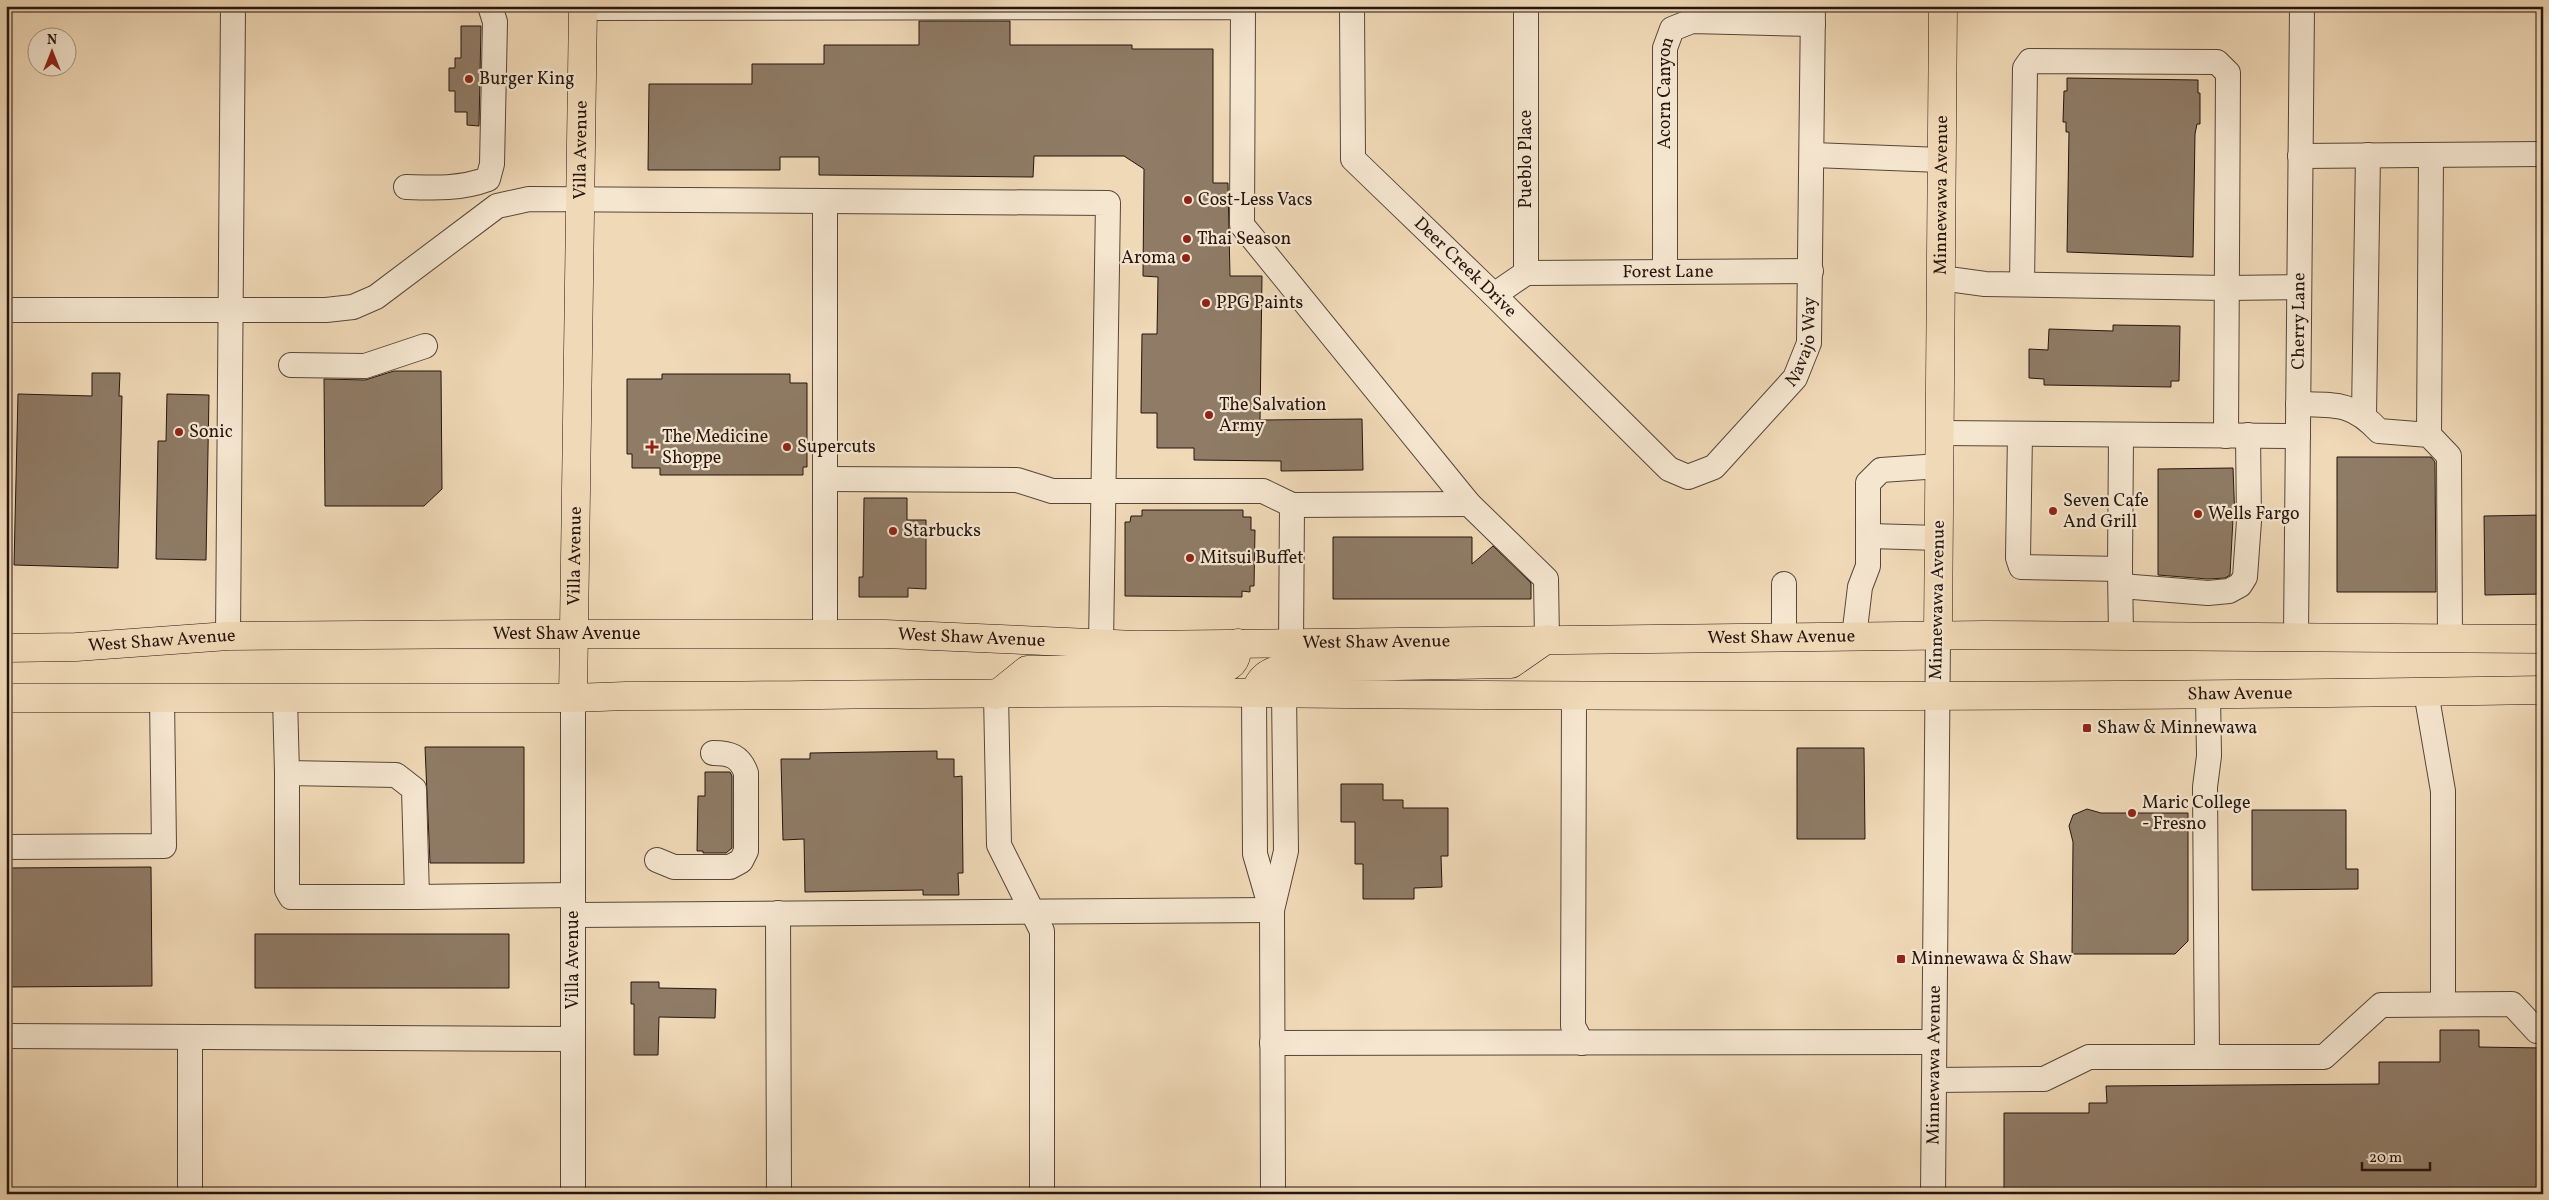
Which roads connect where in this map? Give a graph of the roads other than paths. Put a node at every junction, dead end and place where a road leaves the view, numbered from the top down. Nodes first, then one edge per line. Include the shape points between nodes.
1 (233, 6) edge
2 (490, 6) edge
3 (1352, 6) edge
4 (1526, 6) edge
5 (1943, 6) edge
6 (2302, 6) edge
7 (583, 7) edge
8 (1813, 15) edge
9 (2543, 154) edge
10 (2431, 155) junction
11 (1813, 156) junction
12 (2300, 156) junction
13 (2368, 156) junction
14 (1941, 160) junction
15 (406, 187) dead end
16 (581, 200) junction
17 (824, 201) junction
18 (1811, 270) junction
19 (1665, 272) junction
20 (1526, 273) junction
21 (1940, 278) junction
22 (2022, 284) junction
23 (2300, 286) junction
24 (2226, 288) junction
25 (1494, 295) junction
26 (6, 310) edge
27 (230, 310) junction
28 (425, 346) dead end
29 (291, 366) dead end
30 (2298, 404) junction
31 (2364, 415) junction
32 (1940, 433) junction
33 (2020, 434) junction
34 (2121, 435) junction
35 (2237, 435) junction
36 (2429, 435) junction
37 (2298, 436) junction
38 (1940, 466) junction
39 (1688, 477) joint
40 (825, 479) junction
41 (1104, 490) junction
42 (1469, 504) junction
43 (1292, 505) junction
44 (1870, 536) junction
45 (1939, 538) junction
46 (2120, 578) junction
47 (1784, 584) dead end
48 (825, 634) junction
49 (576, 635) junction
50 (228, 636) junction
51 (1784, 636) junction
52 (1938, 636) junction
53 (2121, 636) junction
54 (2296, 636) junction
55 (1854, 637) junction
56 (2450, 638) junction
57 (1547, 639) junction
58 (2543, 639) edge
59 (1238, 643) junction
60 (1102, 644) junction
61 (1291, 644) junction
62 (6, 648) edge
63 (2543, 690) edge
64 (2426, 692) junction
65 (1254, 693) junction
66 (996, 694) junction
67 (1284, 694) junction
68 (1936, 696) junction
69 (2208, 696) junction
70 (1574, 697) junction
71 (6, 698) edge
72 (162, 698) junction
73 (284, 698) junction
74 (573, 698) junction
75 (713, 753) dead end
76 (287, 774) junction
77 (6, 847) edge
78 (657, 860) dead end
79 (417, 897) junction
80 (573, 905) junction
81 (1272, 910) junction
82 (1034, 912) junction
83 (778, 914) junction
84 (2444, 1004) junction
85 (2543, 1031) edge
86 (6, 1036) edge
87 (190, 1038) junction
88 (573, 1039) junction
89 (1934, 1042) junction
90 (1272, 1043) junction
91 (1582, 1043) junction
92 (2207, 1057) junction
93 (1934, 1080) junction
94 (190, 1194) edge
95 (573, 1194) edge
96 (779, 1194) edge
97 (1042, 1194) edge
98 (1273, 1194) edge
99 (1934, 1194) edge

1 - 27 street
2 - 15 street via 495,22 492,164 488,179 450,188
3 - 25 street, Deer Creek Drive via 1353,159
4 - 20 street, Pueblo Place
5 - 14 main road, Minnewawa Avenue
6 - 12 street, Cherry Lane
7 - 16 main road, Villa Avenue
7 - 42 street via 1243,7 1242,226
8 - 11 street, Navajo Way
8 - 19 street, Acorn Canyon via 1692,21 1672,28 1664,48
9 - 10 street
10 - 13 street
10 - 36 street
11 - 14 street
11 - 18 street, Navajo Way
12 - 13 street
12 - 23 street, Cherry Lane
13 - 31 street
14 - 21 main road, Minnewawa Avenue
16 - 17 street
16 - 27 street via 529,199 497,206 364,303 326,310
16 - 49 main road, Villa Avenue
17 - 40 street
17 - 41 street via 1108,203
18 - 19 street, Forest Lane
18 - 39 street, Navajo Way via 1809,343 1795,378 1714,467
19 - 20 street, Forest Lane
20 - 25 street
21 - 22 street via 1985,284
21 - 32 main road, Minnewawa Avenue
22 - 24 street
22 - 24 street via 2025,68 2030,61 2216,62 2228,73
23 - 24 street
23 - 30 street, Cherry Lane
24 - 35 street
25 - 39 street, Deer Creek Drive via 1669,469
26 - 27 street
27 - 50 street
28 - 29 street via 365,366
30 - 31 street via 2339,405
30 - 37 street, Cherry Lane
31 - 36 street via 2379,431
32 - 33 street
32 - 38 main road, Minnewawa Avenue
33 - 34 street
33 - 46 street via 2018,558 2021,567
34 - 35 street
34 - 46 street
35 - 37 street
35 - 46 street via 2250,522 2245,577 2240,586 2229,591 2208,593
36 - 56 street via 2448,456
37 - 54 street, Cherry Lane
38 - 44 street via 1881,470 1868,483
38 - 45 main road, Minnewawa Avenue
40 - 41 street via 1017,480 1052,490
40 - 48 street
41 - 43 street via 1263,491
41 - 60 street
42 - 43 street
42 - 57 street via 1546,579
43 - 61 street
44 - 45 street
44 - 55 street via 1868,566 1860,587
45 - 52 main road, Minnewawa Avenue
46 - 53 street
47 - 51 street
48 - 49 main road, West Shaw Avenue
48 - 60 main road, West Shaw Avenue via 941,635
49 - 50 main road, West Shaw Avenue
49 - 74 main road, Villa Avenue
50 - 62 main road, West Shaw Avenue via 76,647
51 - 55 main road, West Shaw Avenue
51 - 57 main road, West Shaw Avenue
52 - 53 main road
52 - 55 main road, West Shaw Avenue
52 - 68 street, Minnewawa Avenue
53 - 54 main road
54 - 56 main road
56 - 58 main road
57 - 61 main road, West Shaw Avenue
57 - 65 main road via 1511,664 1283,668 1269,672 1259,681
59 - 60 main road, West Shaw Avenue
59 - 61 main road, West Shaw Avenue
59 - 66 main road via 1237,658 1230,668 1027,670
63 - 64 main road, Shaw Avenue
64 - 69 main road, Shaw Avenue
64 - 84 street via 2443,791
65 - 66 main road
65 - 67 main road
65 - 81 street via 1255,854
66 - 74 main road
66 - 82 street via 999,845
67 - 70 main road
67 - 81 street via 1286,851
68 - 69 main road, Shaw Avenue
68 - 70 main road
68 - 89 street, Minnewawa Avenue
69 - 92 street via 2209,756 2205,787
70 - 91 street via 1573,1026
71 - 72 main road
72 - 73 main road
72 - 77 street via 164,846
73 - 74 main road
73 - 76 street
74 - 80 street, Villa Avenue
75 - 78 street via 728,753 738,758 746,773 746,851 741,861 730,866 674,867
76 - 79 street via 396,775 414,789
76 - 79 street via 287,890 291,897
79 - 80 street
80 - 83 street
80 - 88 street, Villa Avenue
81 - 82 street
81 - 90 street
82 - 83 street
82 - 97 street via 1042,931
83 - 96 street
84 - 85 street via 2512,1004 2537,1031
84 - 92 street via 2382,1005 2324,1057
86 - 87 street
87 - 88 street
87 - 94 street
88 - 95 street, Villa Avenue
89 - 91 street
89 - 93 street, Minnewawa Avenue
90 - 91 street
90 - 98 street
92 - 93 street via 2089,1057 2044,1079
93 - 99 street, Minnewawa Avenue

